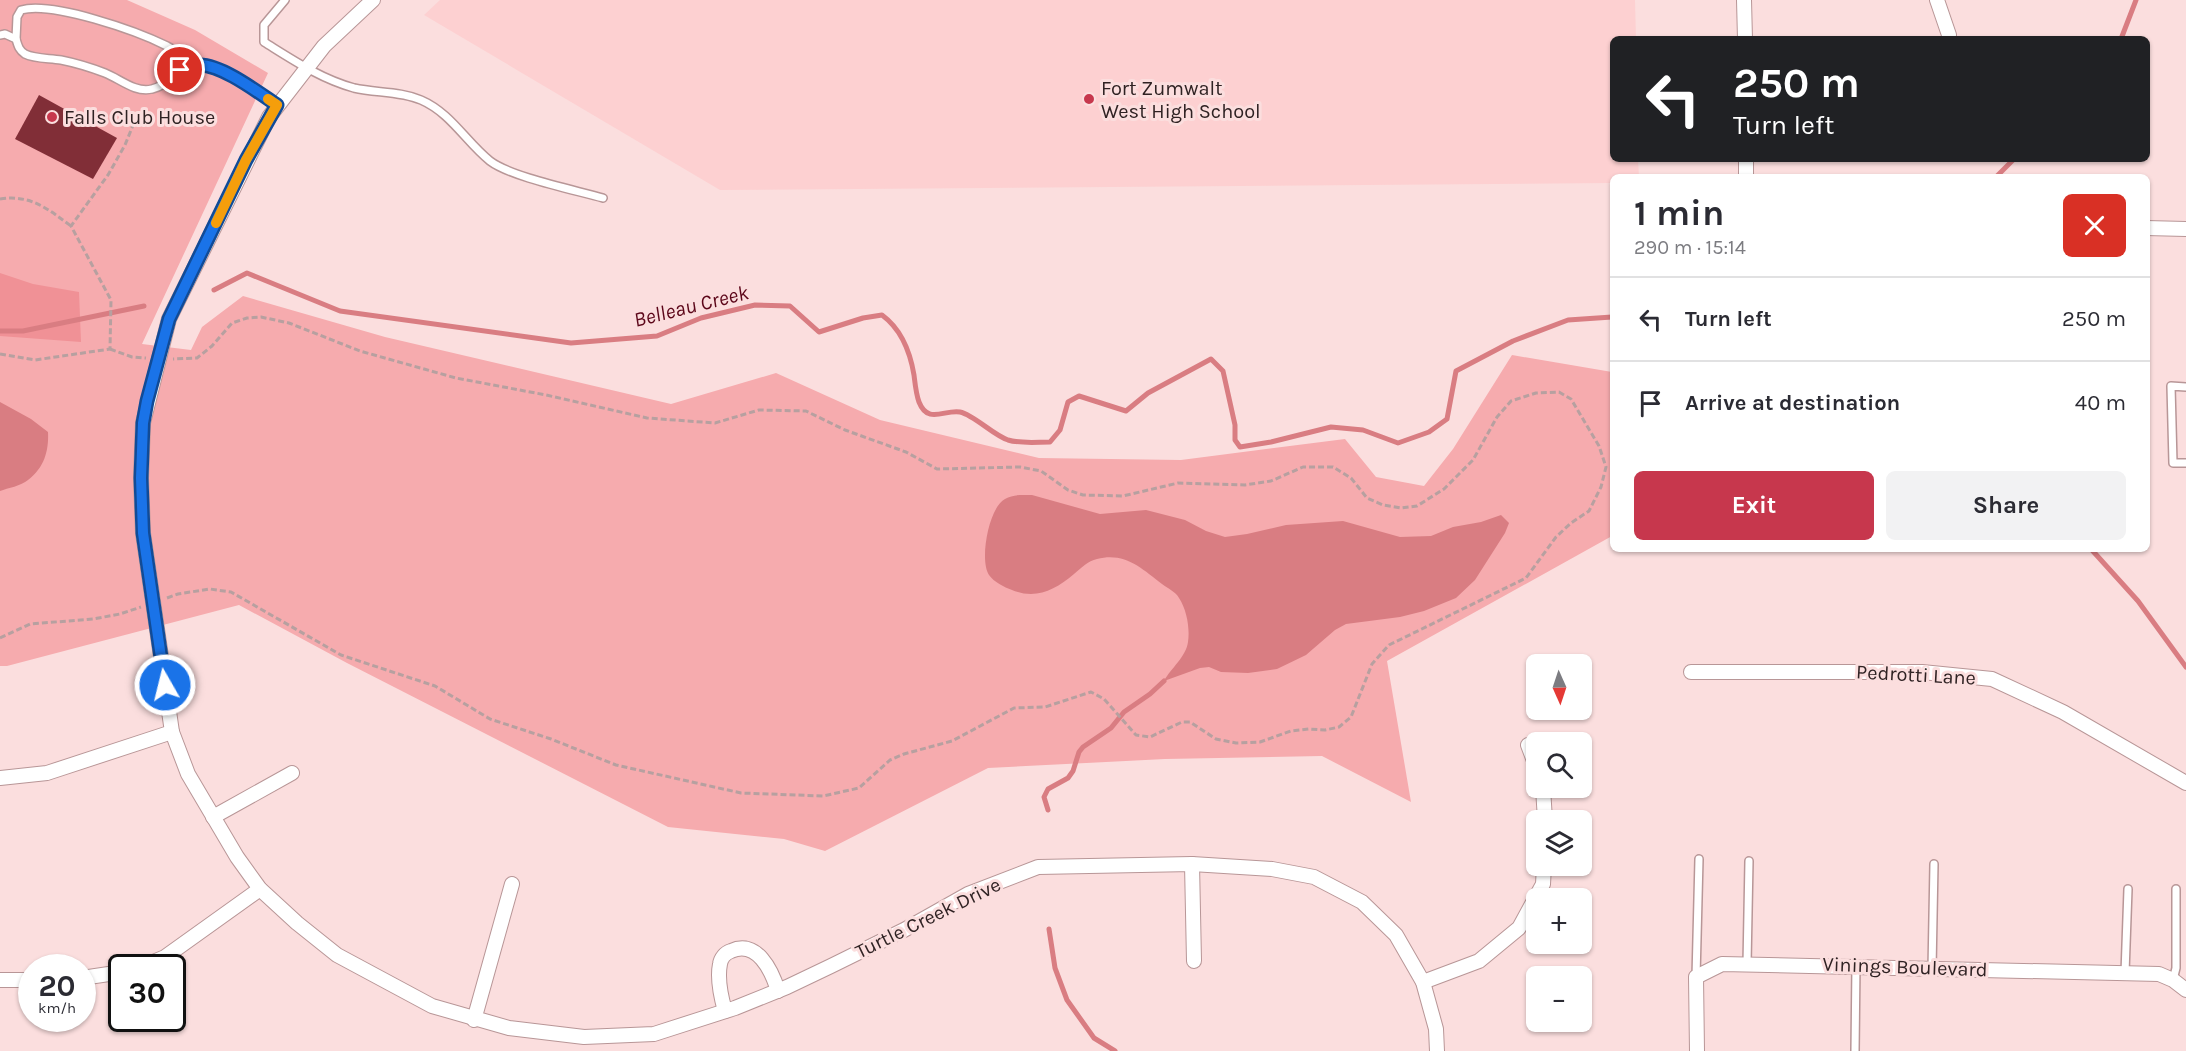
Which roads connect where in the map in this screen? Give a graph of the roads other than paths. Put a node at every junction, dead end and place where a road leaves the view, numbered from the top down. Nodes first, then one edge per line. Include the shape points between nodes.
1 (285, 0) edge
2 (373, 0) edge
3 (1744, 0) edge
4 (1937, 0) edge
5 (0, 34) edge
6 (1949, 35) dead end
7 (1745, 36) edge
8 (16, 39) junction
9 (200, 65) junction
10 (305, 68) junction
11 (277, 105) junction
12 (603, 198) dead end
13 (2150, 228) edge
14 (2186, 229) edge
15 (2186, 387) edge
16 (2186, 463) edge
17 (1691, 672) dead end
18 (172, 732) junction
19 (292, 773) dead end
20 (0, 778) edge
21 (2186, 783) edge
22 (213, 817) junction
23 (1699, 859) dead end
24 (1749, 861) dead end
25 (1192, 864) junction
26 (1934, 864) dead end
27 (1543, 876) edge
28 (512, 884) dead end
29 (260, 889) junction
30 (2128, 889) dead end
31 (2176, 889) dead end
32 (169, 954) edge
33 (1194, 961) dead end
34 (1747, 964) junction
35 (1856, 965) junction
36 (1932, 969) junction
37 (2125, 973) junction
38 (1696, 977) junction
39 (0, 980) edge
40 (18, 980) edge
41 (2173, 980) junction
42 (1423, 982) junction
43 (2186, 990) edge
44 (778, 991) junction
45 (725, 1011) junction
46 (474, 1020) junction
47 (1437, 1051) edge
48 (1697, 1051) edge
49 (1855, 1051) edge

1 - 10 lane via 264,25 264,42
2 - 10 street, Turtle Creek Drive
3 - 7 street
4 - 6 street
5 - 8 lane
8 - 9 lane via 18,49 26,54 106,74 136,89 162,86 180,70
8 - 9 lane via 21,10 65,12 118,27
9 - 11 lane via 244,82
10 - 11 street, Turtle Creek Drive
10 - 12 lane via 334,82 421,100 441,111 490,161 506,170
11 - 18 street, Turtle Creek Drive via 169,319 143,423 143,533
13 - 14 street
15 - 16 lane via 2171,386 2172,463
17 - 21 street, Pedrotti Lane via 1922,672 1992,680 2063,712
18 - 20 street via 47,773
18 - 22 street, Turtle Creek Drive via 188,774
19 - 22 street
22 - 29 street, Turtle Creek Drive
23 - 38 lane
24 - 34 lane
25 - 33 street
25 - 42 street, Turtle Creek Drive via 1272,868 1314,877 1362,902 1396,935
25 - 44 street, Turtle Creek Drive via 1038,867 968,894
26 - 36 lane
27 - 42 street via 1543,884 1519,928 1479,962
28 - 46 street
29 - 32 street
29 - 46 street, Turtle Creek Drive via 338,955 432,1006
30 - 37 lane
31 - 41 lane
34 - 35 street, Vinings Boulevard
34 - 38 street, Vinings Boulevard via 1722,964
35 - 36 street, Vinings Boulevard
35 - 49 lane
36 - 37 street, Vinings Boulevard
37 - 41 street, Vinings Boulevard via 2158,974
38 - 48 street
39 - 40 street
41 - 43 street, Vinings Boulevard
42 - 47 street, Turtle Creek Drive via 1436,1029
44 - 45 street, Turtle Creek Drive
44 - 45 street via 774,976 758,955 737,948 725,953 720,964
45 - 46 street, Turtle Creek Drive via 654,1034 584,1037

